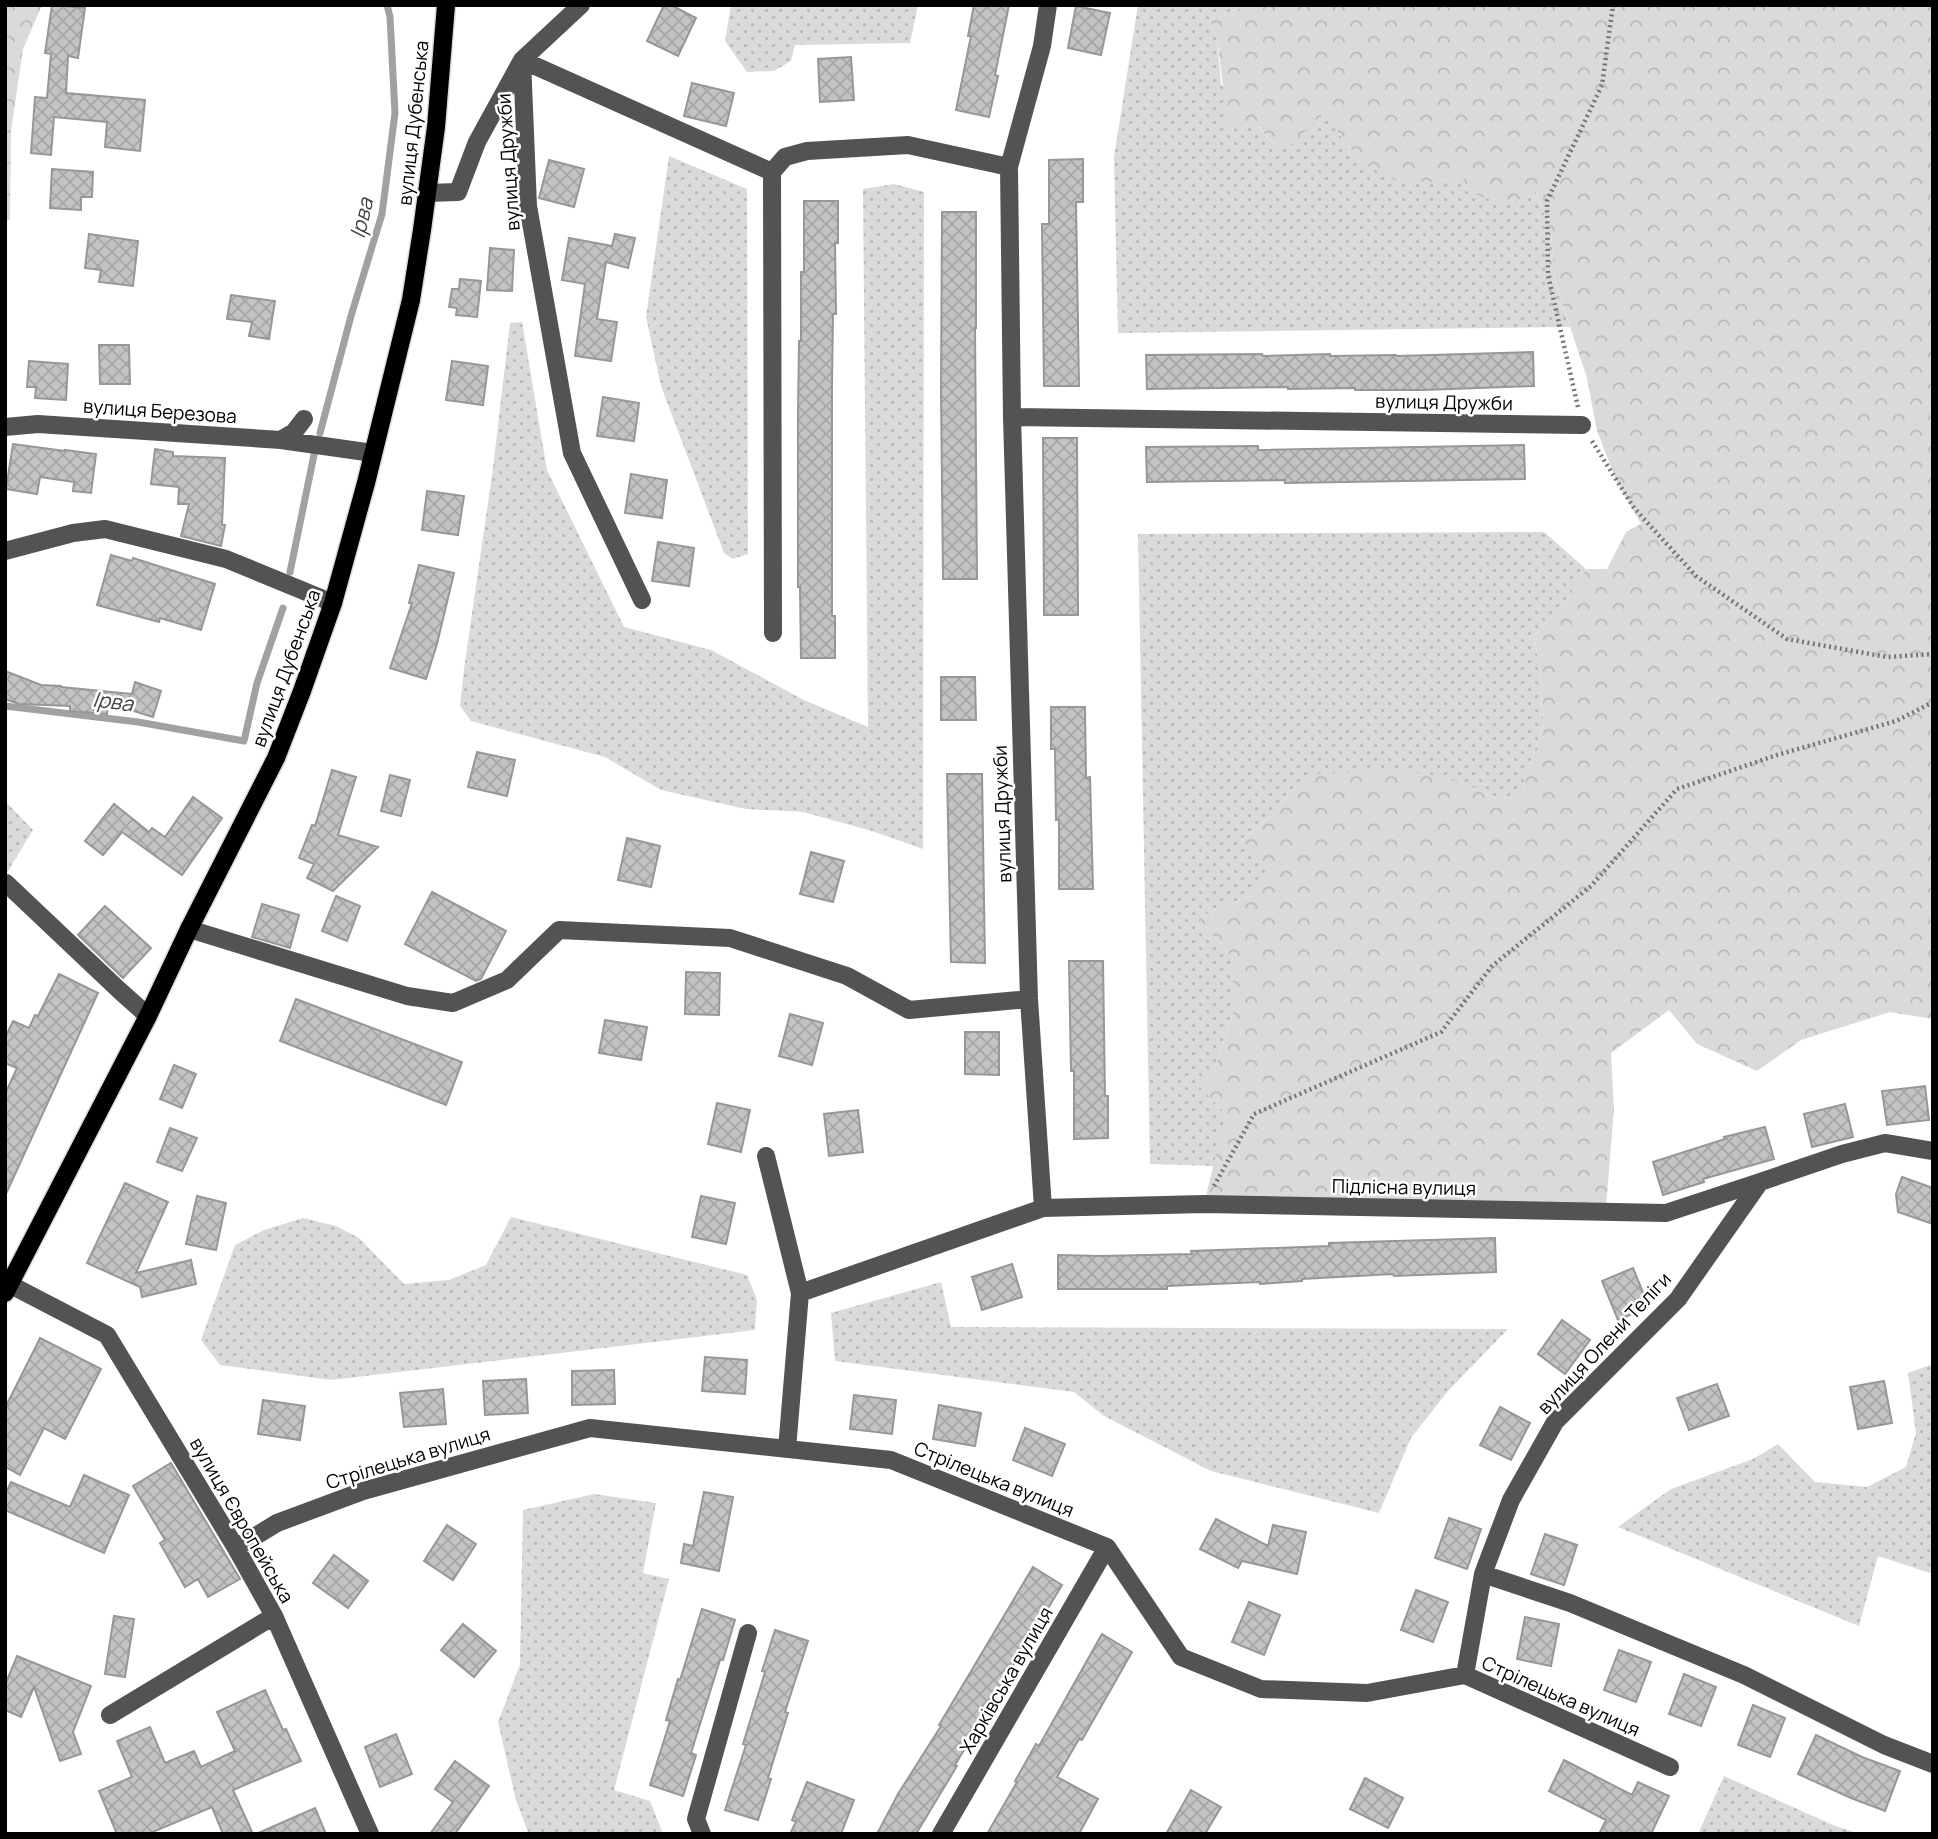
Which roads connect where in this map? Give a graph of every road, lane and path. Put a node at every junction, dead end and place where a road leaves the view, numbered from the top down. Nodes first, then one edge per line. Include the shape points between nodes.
1 (446, 5) edge
2 (581, 5) edge
3 (1048, 5) edge
4 (1613, 5) edge
5 (522, 60) junction
6 (1009, 167) junction
7 (772, 172) junction
8 (427, 193) junction
9 (1012, 417) junction
10 (304, 419) dead end
11 (1582, 425) junction
12 (5, 426) edge
13 (281, 440) junction
14 (373, 453) junction
15 (5, 551) edge
16 (642, 600) dead end
17 (333, 603) junction
18 (773, 633) dead end
19 (1933, 654) edge
20 (1933, 702) edge
21 (6, 883) edge
22 (189, 929) junction
23 (1029, 999) junction
24 (148, 1016) junction
25 (1933, 1151) edge
26 (766, 1156) dead end
27 (1760, 1182) junction
28 (1204, 1204) junction
29 (1043, 1208) junction
30 (7, 1289) edge
31 (800, 1293) junction
32 (788, 1449) junction
33 (1107, 1547) junction
34 (236, 1548) junction
35 (1483, 1574) junction
36 (274, 1616) junction
37 (748, 1633) dead end
38 (1465, 1675) junction
39 (110, 1715) dead end
40 (1933, 1764) edge
41 (1670, 1767) dead end
42 (370, 1834) edge
43 (702, 1834) edge
44 (941, 1834) edge

1 - 8 main road, вулиця Дубенська
2 - 5 street
3 - 6 street, вулиця Дружби via 1042,46
4 - 11 path via 1602,85 1547,201 1548,275
5 - 7 street
5 - 8 street via 477,142 457,192
5 - 16 street, вулиця Дружби via 528,206 572,453
6 - 7 street via 908,145 807,151 785,157
6 - 9 street, вулиця Дружби
7 - 18 street
8 - 14 main road, вулиця Дубенська via 411,300
9 - 11 street, вулиця Дружби
9 - 23 street, вулиця Дружби
10 - 13 street
11 - 19 path via 1633,508 1696,576 1787,639 1887,657
12 - 13 street, вулиця Березова via 38,424
13 - 14 street, вулиця Березова
14 - 17 main road, вулиця Дубенська
15 - 17 street via 104,529 226,559
17 - 22 main road, вулиця Дубенська via 276,758
20 - 28 path via 1896,721 1677,789 1591,886 1492,966 1441,1032 1254,1114
21 - 24 street
22 - 23 street via 407,996 453,1003 507,980 559,930 730,938 847,976 909,1010
22 - 24 main road, вулиця Дубенська
23 - 29 street, вулиця Дружби
24 - 30 main road, вулиця Дубенська
25 - 27 street via 1885,1143
26 - 31 street
27 - 28 street, Підлісна вулиця via 1666,1213
27 - 35 street, вулиця Олени Теліги via 1678,1299 1555,1422 1511,1500
28 - 29 street, Підлісна вулиця
29 - 31 street, Підлісна вулиця
30 - 34 street, вулиця Європейська via 107,1335
31 - 32 street
32 - 33 street, Стрілецька вулиця via 891,1460
32 - 34 street, Стрілецька вулиця via 590,1428 363,1491 277,1523
33 - 38 street, Стрілецька вулиця via 1181,1657 1261,1689 1367,1693
33 - 44 street, Харківська вулиця
34 - 36 street, вулиця Європейська
35 - 38 street, вулиця Олени Теліги
35 - 40 street via 1570,1603 1744,1675 1884,1745
36 - 39 street
36 - 42 street, вулиця Європейська
37 - 43 street via 696,1819
38 - 41 street, Стрілецька вулиця

